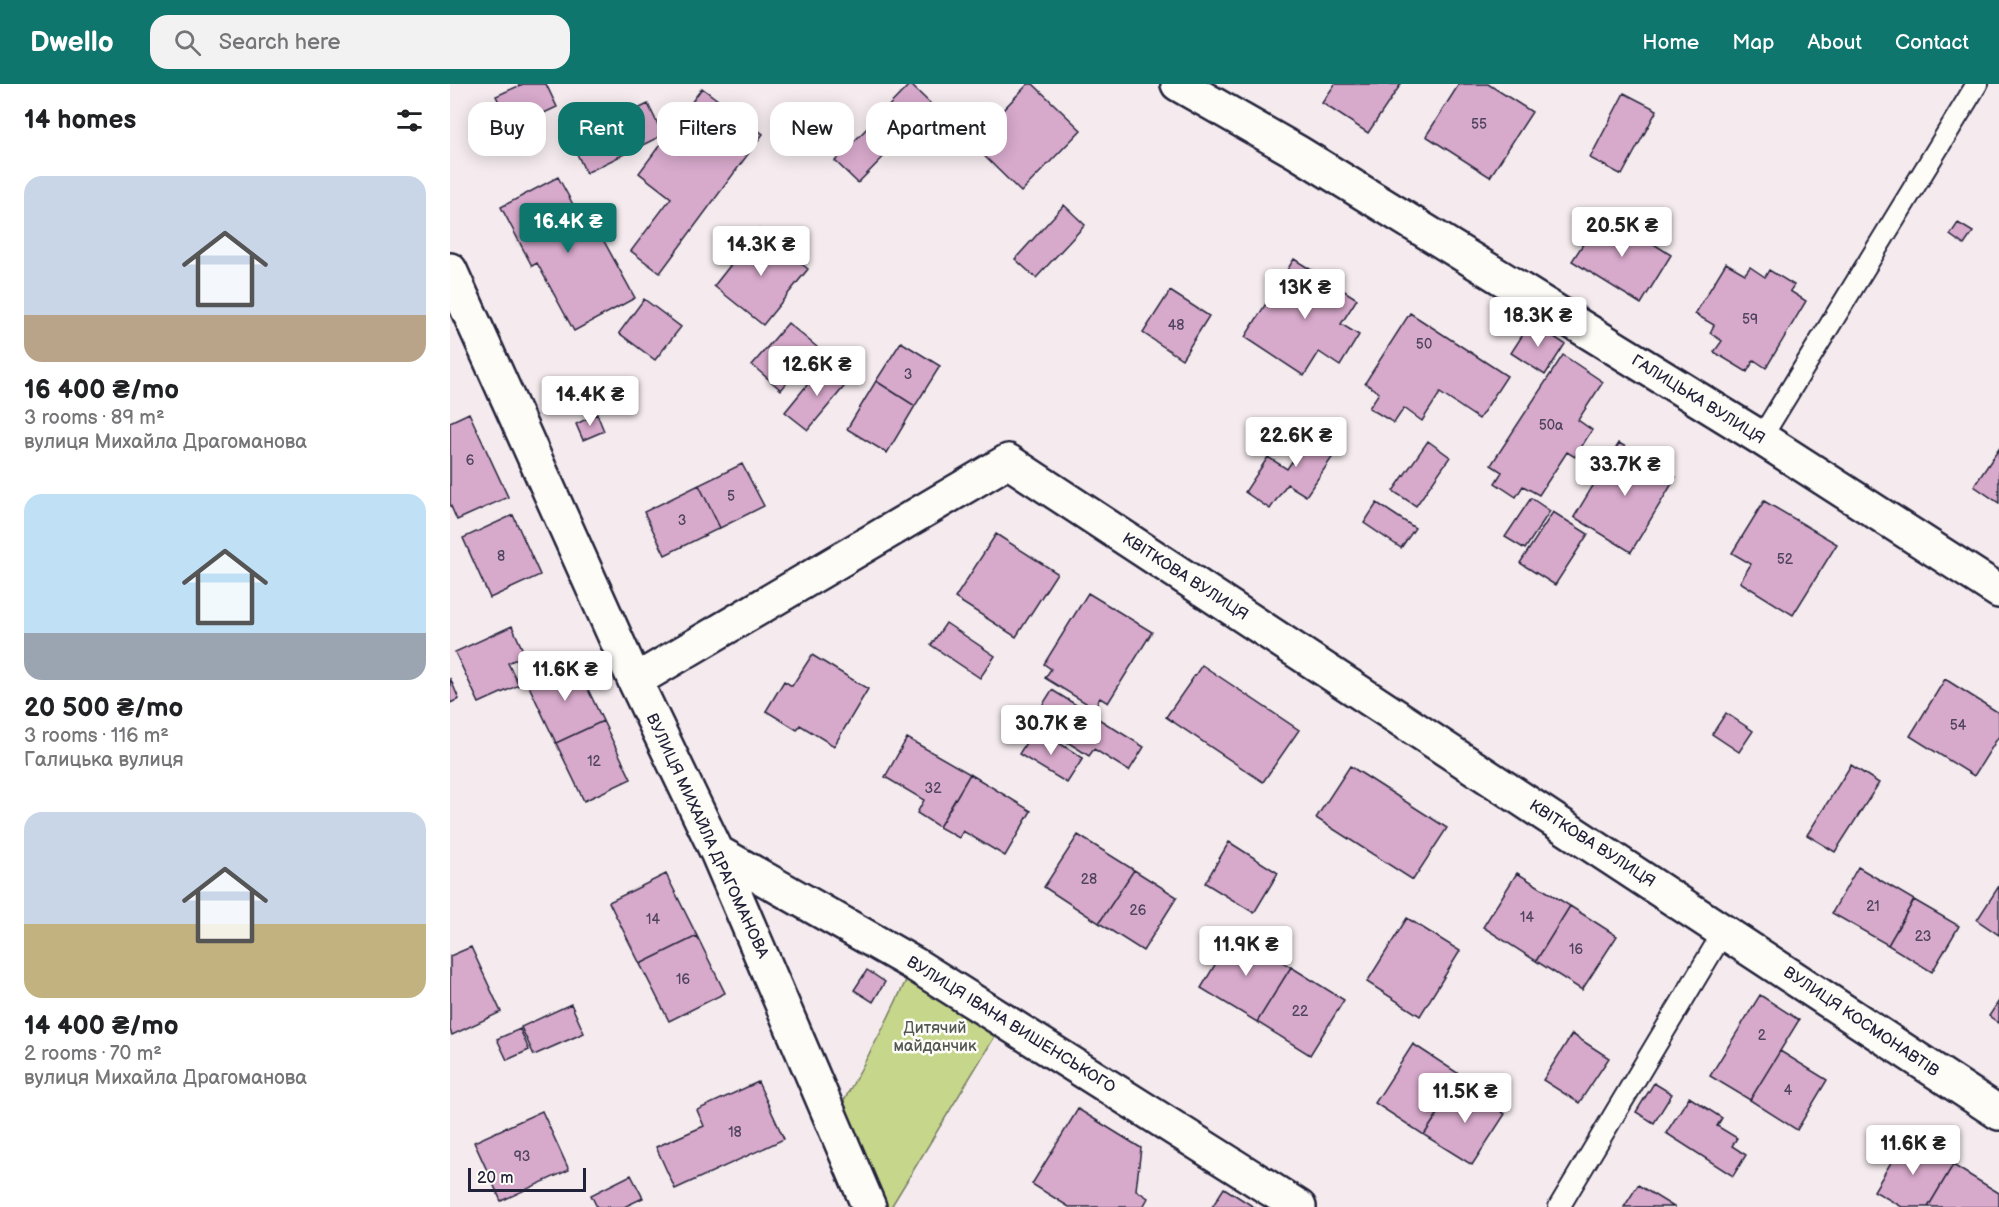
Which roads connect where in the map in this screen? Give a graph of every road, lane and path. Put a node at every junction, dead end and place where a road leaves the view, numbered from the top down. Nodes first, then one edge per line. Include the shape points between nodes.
1 (1178, 84) edge
2 (1977, 84) edge
3 (450, 270) edge
4 (1761, 438) junction
5 (1999, 591) edge
6 (635, 681) junction
7 (717, 852) junction
8 (1724, 930) junction
9 (1999, 1113) edge
10 (869, 1207) edge
11 (1299, 1207) edge
12 (1559, 1207) edge

1 - 4 street, ГАЛИЦЬКА ВУЛИЦЯ via 1297,152
2 - 4 lane
3 - 6 street, ВУЛИЦЯ МИХАЙЛА ДРАГОМАНОВА
4 - 5 street, ГАЛИЦЬКА ВУЛИЦЯ
6 - 7 street, ВУЛИЦЯ МИХАЙЛА ДРАГОМАНОВА
6 - 8 street, КВІТКОВА ВУЛИЦЯ via 1008,461
7 - 10 street, ВУЛИЦЯ МИХАЙЛА ДРАГОМАНОВА
7 - 11 street, ВУЛИЦЯ ІВАНА ВИШЕНСЬКОГО via 914,964
8 - 9 street, ВУЛИЦЯ КОСМОНАВТІВ
8 - 12 lane

